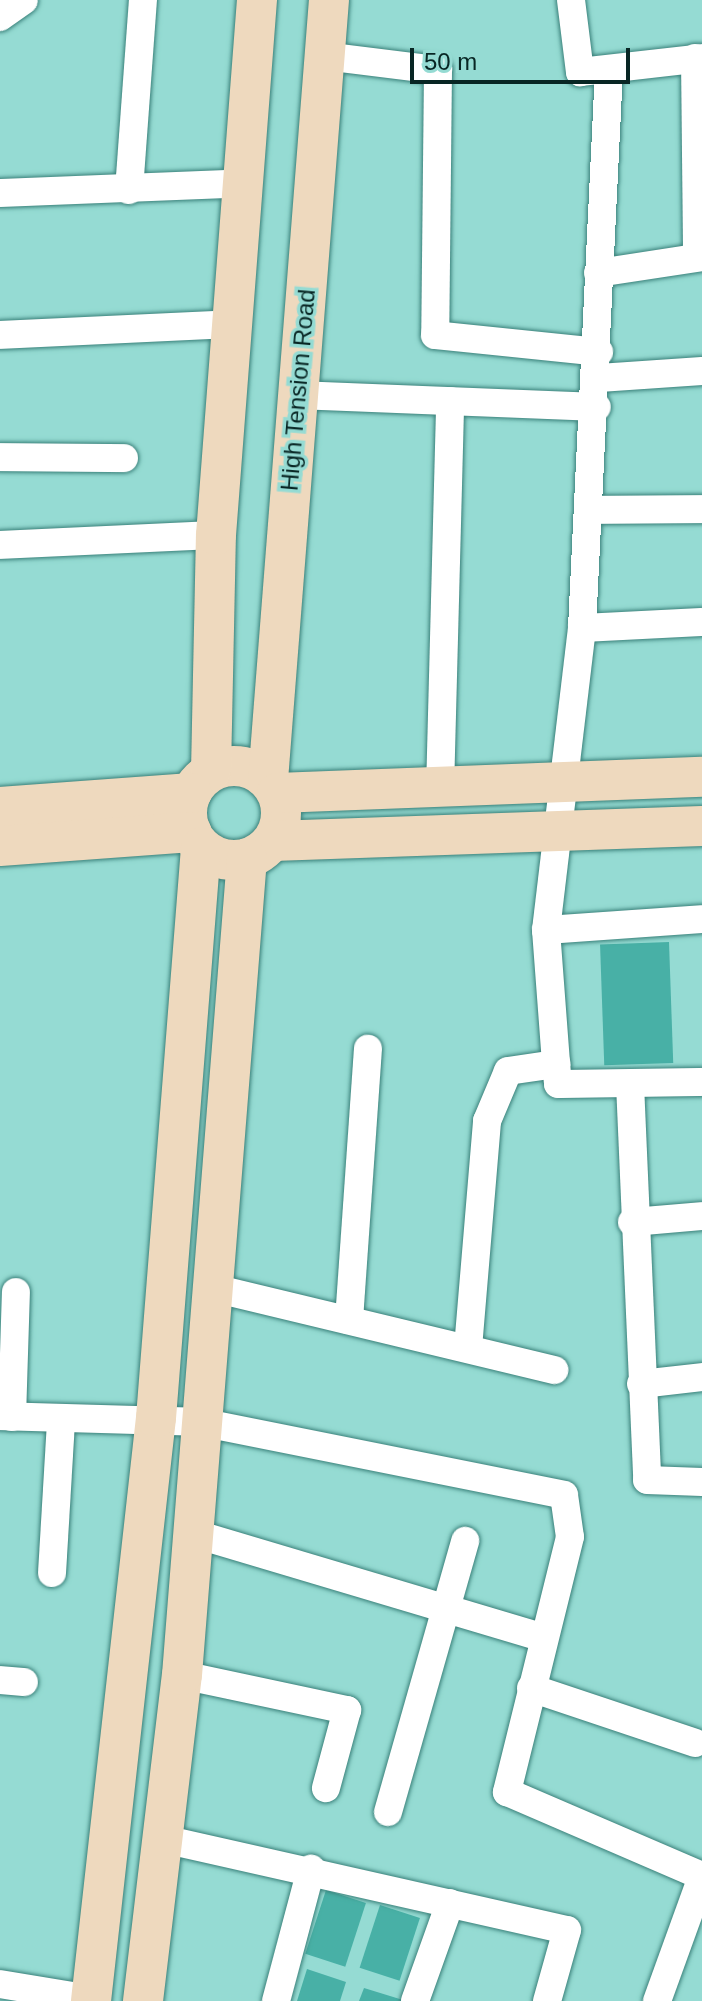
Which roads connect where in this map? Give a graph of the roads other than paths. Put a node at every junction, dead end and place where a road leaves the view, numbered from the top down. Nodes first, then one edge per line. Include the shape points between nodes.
1 (24, 0) edge
2 (143, 0) edge
3 (257, 0) edge
4 (329, 0) edge
5 (571, 0) edge
6 (0, 17) edge
7 (325, 56) junction
8 (698, 58) edge
9 (609, 70) junction
10 (244, 183) junction
11 (129, 190) junction
12 (0, 193) edge
13 (700, 257) edge
14 (598, 273) junction
15 (233, 324) junction
16 (0, 335) edge
17 (599, 365) junction
18 (702, 371) edge
19 (298, 395) junction
20 (450, 401) junction
21 (597, 407) junction
22 (0, 457) edge
23 (124, 458) dead end
24 (702, 509) edge
25 (590, 510) junction
26 (216, 535) junction
27 (0, 545) edge
28 (702, 622) edge
29 (582, 628) junction
30 (702, 777) edge
31 (201, 782) junction
32 (563, 784) junction
33 (273, 787) junction
34 (440, 791) junction
35 (0, 807) edge
36 (702, 826) edge
37 (552, 835) junction
38 (196, 840) junction
39 (0, 846) edge
40 (260, 850) junction
41 (702, 919) edge
42 (546, 930) junction
43 (368, 1049) dead end
44 (556, 1064) junction
45 (702, 1082) edge
46 (630, 1084) junction
47 (702, 1216) edge
48 (632, 1222) junction
49 (217, 1289) junction
50 (16, 1292) dead end
51 (349, 1320) junction
52 (468, 1348) junction
53 (554, 1370) dead end
54 (702, 1377) edge
55 (641, 1384) junction
56 (6, 1416) edge
57 (156, 1418) junction
58 (61, 1420) junction
59 (200, 1422) junction
60 (702, 1482) edge
61 (192, 1533) junction
62 (465, 1541) dead end
63 (52, 1573) dead end
64 (441, 1609) junction
65 (541, 1637) junction
66 (182, 1675) junction
67 (531, 1688) junction
68 (695, 1743) dead end
69 (326, 1788) dead end
70 (388, 1812) dead end
71 (163, 1839) junction
72 (311, 1869) junction
73 (702, 1877) edge
74 (105, 1887) junction
75 (156, 1892) junction
76 (450, 1903) junction
77 (0, 1984) edge
78 (91, 2000) edge
79 (143, 2001) edge
80 (276, 2001) edge
81 (415, 2001) edge
82 (547, 2001) edge
83 (657, 2001) edge

1 - 6 street
2 - 11 street
3 - 10 street
4 - 7 street, High Tension Road
5 - 9 street via 580,72
7 - 17 street via 438,70 435,335
7 - 19 street, High Tension Road
8 - 9 street
8 - 13 street
9 - 14 street
10 - 11 street
10 - 15 street
11 - 12 street
13 - 14 street
14 - 17 street
15 - 16 street
15 - 26 street
17 - 18 street
17 - 21 street
19 - 20 street
19 - 33 street, High Tension Road
20 - 21 street
20 - 34 street
21 - 25 street
22 - 23 street
24 - 25 street
25 - 29 street
26 - 27 street
26 - 31 street
28 - 29 street
29 - 32 street
30 - 32 street
31 - 33 street via 241,766
31 - 35 street
31 - 38 street
32 - 34 street
32 - 37 street
33 - 34 street
33 - 40 street via 282,809
36 - 37 street
37 - 40 street
37 - 42 street
38 - 39 street
38 - 40 street
38 - 57 street
40 - 49 street
41 - 42 street
42 - 44 street
43 - 51 street
44 - 46 street via 558,1084
44 - 52 street via 508,1071 487,1121
45 - 46 street
46 - 48 street
47 - 48 street
48 - 55 street
49 - 51 street
49 - 59 street
50 - 56 street
51 - 52 street
52 - 53 street
54 - 55 street
55 - 60 street via 647,1480
56 - 58 street
57 - 58 street
57 - 59 street
57 - 74 street
58 - 63 street
59 - 61 street
59 - 65 street via 564,1495 570,1537
61 - 64 street
61 - 66 street
62 - 64 street
64 - 65 street
64 - 70 street
65 - 67 street
66 - 69 street via 347,1710
66 - 71 street
67 - 68 street
67 - 73 street via 507,1792
71 - 72 street
71 - 75 street
72 - 76 street
72 - 80 street
73 - 83 street
74 - 75 street
74 - 78 street
75 - 79 street
76 - 81 street
76 - 82 street via 567,1930
77 - 78 street

